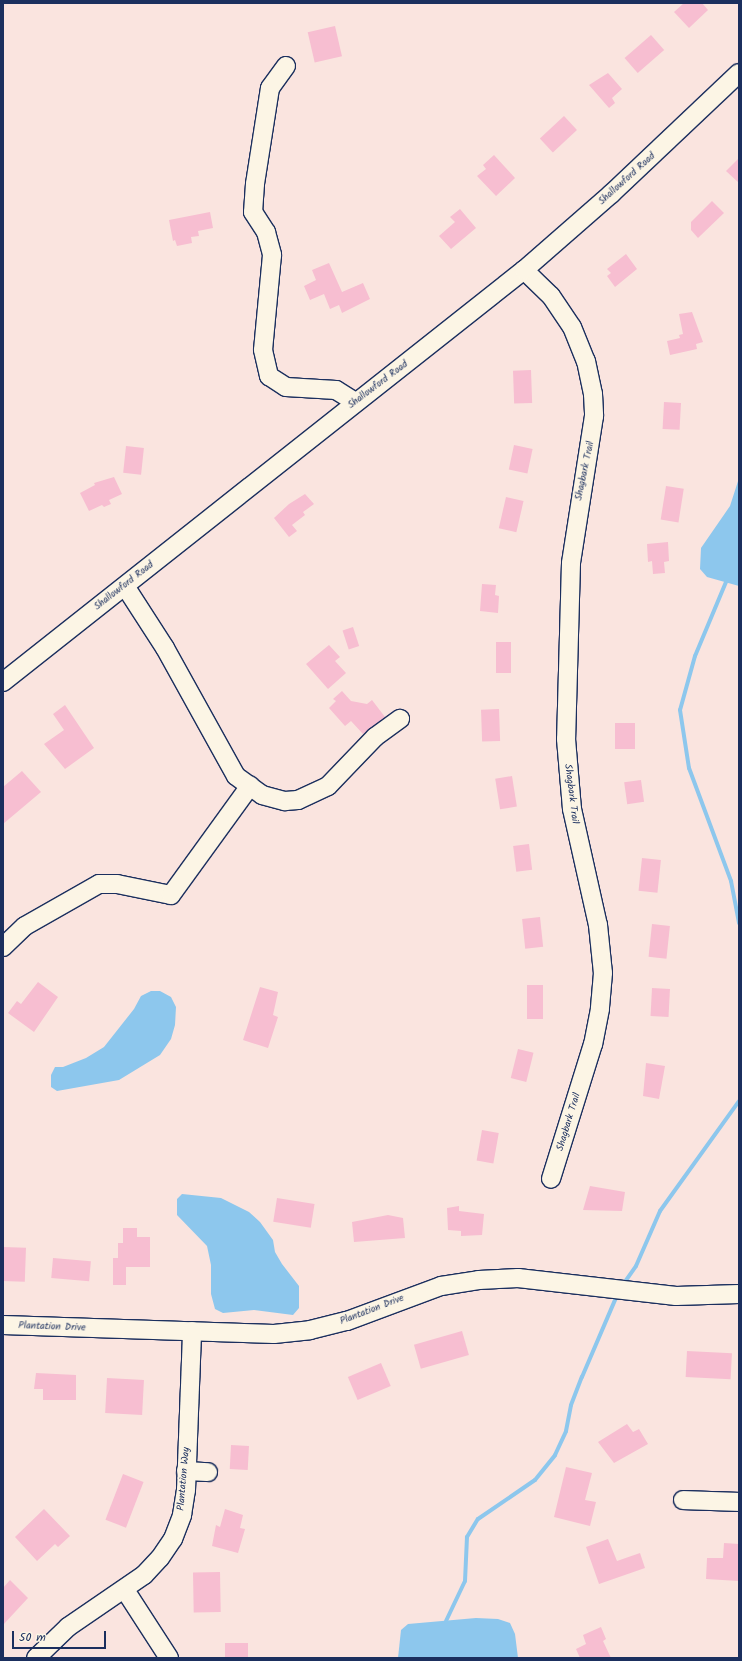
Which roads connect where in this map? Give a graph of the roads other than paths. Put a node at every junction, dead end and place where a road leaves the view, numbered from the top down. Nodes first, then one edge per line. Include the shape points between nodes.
1 (286, 66) dead end
2 (739, 73) edge
3 (524, 270) junction
4 (355, 402) junction
5 (125, 586) junction
6 (3, 682) edge
7 (400, 720) dead end
8 (250, 786) junction
9 (3, 947) edge
10 (551, 1179) dead end
11 (739, 1294) edge
12 (3, 1325) edge
13 (192, 1331) junction
14 (186, 1471) junction
15 (208, 1472) dead end
16 (683, 1500) dead end
17 (739, 1502) edge
18 (125, 1590) junction
19 (36, 1658) edge
20 (169, 1658) edge

1 - 4 street via 270,88 255,184 253,212 266,232 272,256 263,350 269,376 286,387 336,390
2 - 3 street, Shallowford Road via 611,194
3 - 4 street, Shallowford Road via 448,332
3 - 10 street, Shagbark Trail via 551,296 572,326 586,361 593,400 592,437 577,510 571,563 566,740 572,810 598,925 603,973 600,1009 593,1044
4 - 5 street, Shallowford Road
5 - 6 street, Shallowford Road
5 - 8 street via 165,648 236,776
7 - 8 street via 375,737 328,786 298,800 285,801 262,795
8 - 9 street via 171,895 117,884 99,884 25,926
11 - 13 street, Plantation Drive via 676,1296 518,1278 479,1280 441,1286 347,1321 310,1330 274,1334
12 - 13 street, Plantation Drive
13 - 14 street, Plantation Way
14 - 15 street
14 - 18 street, Plantation Way via 182,1515 173,1539 160,1558
16 - 17 street
18 - 19 street, Plantation Way via 68,1627
18 - 20 street

